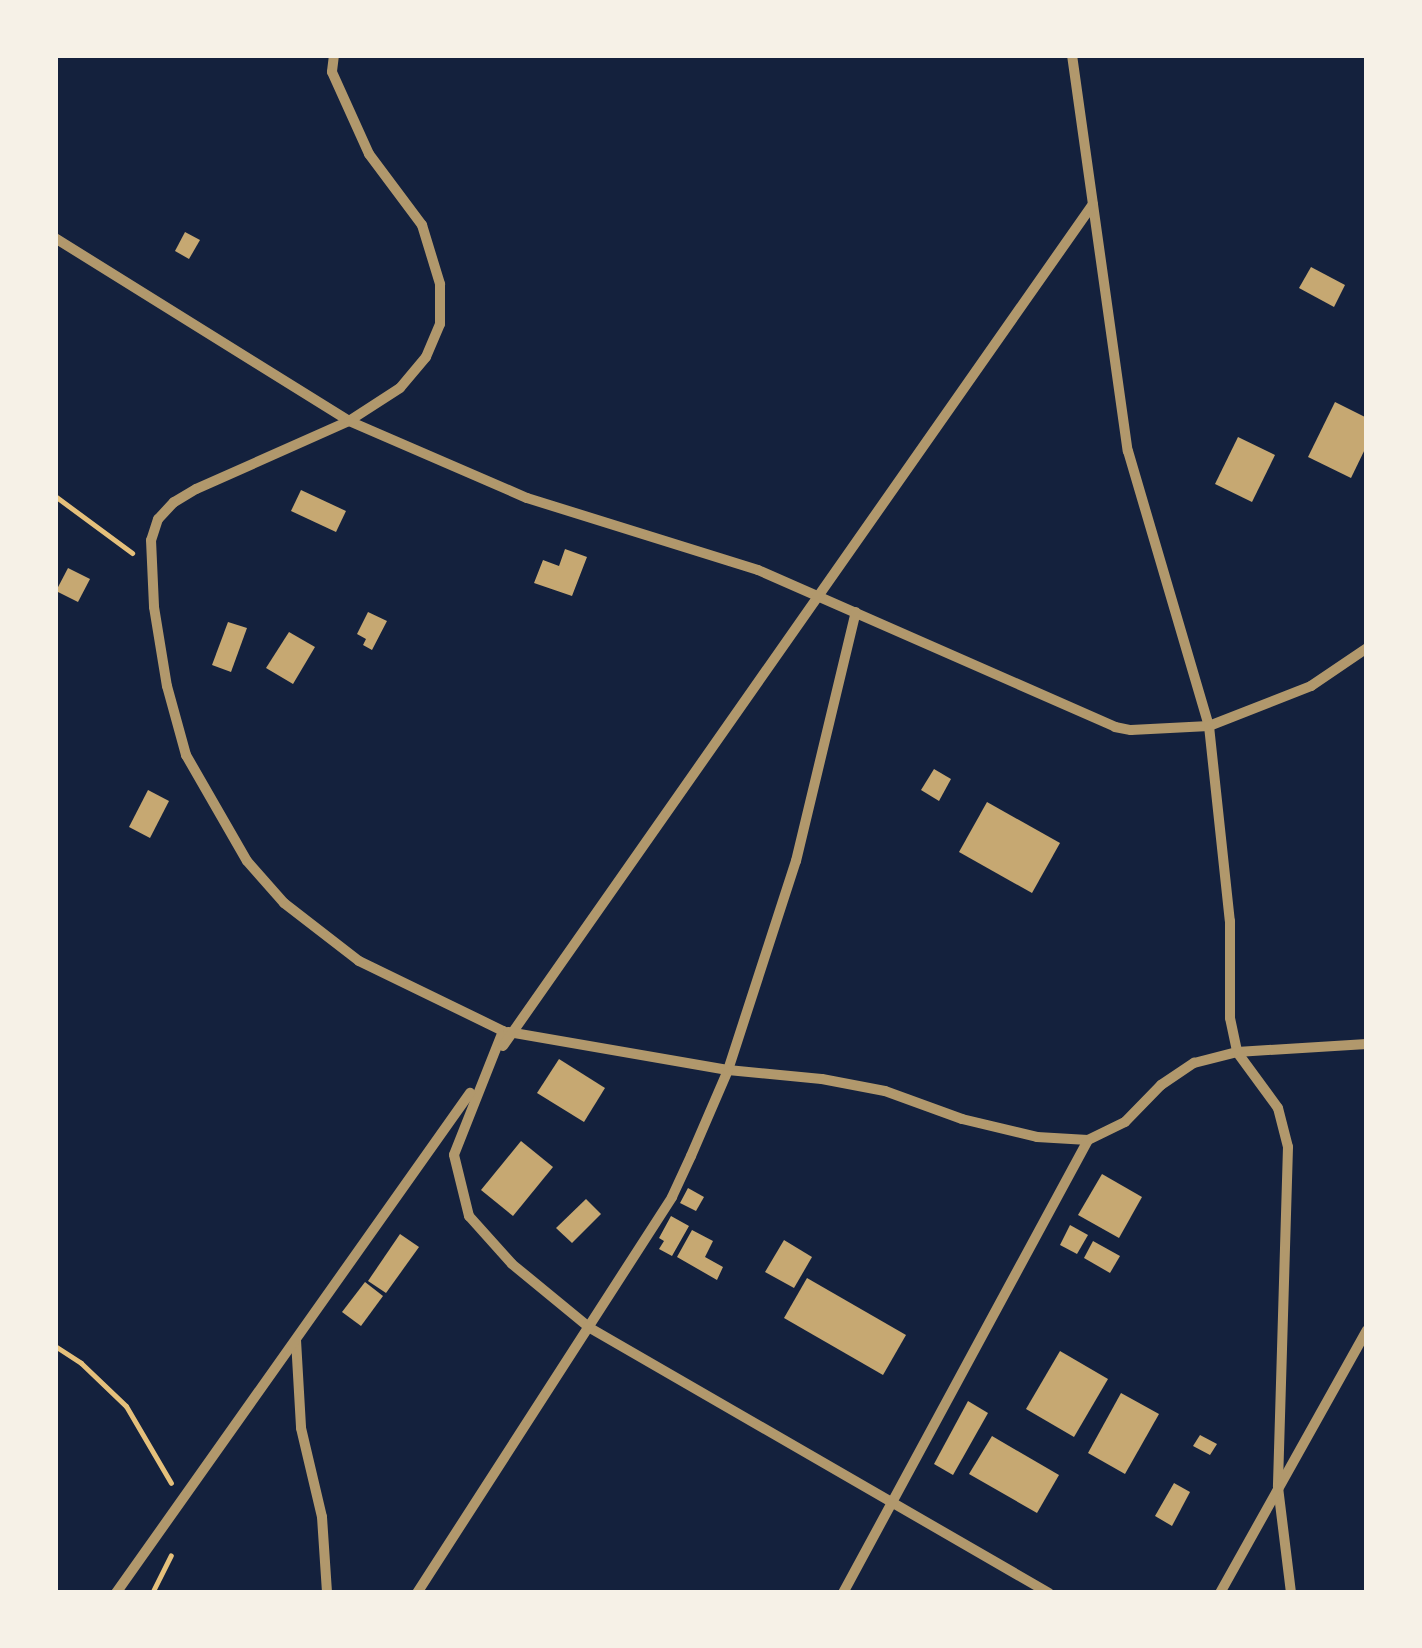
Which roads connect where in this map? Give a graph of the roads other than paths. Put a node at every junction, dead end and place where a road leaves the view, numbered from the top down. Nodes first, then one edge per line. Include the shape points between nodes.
1 (334, 55) edge
2 (1072, 55) edge
3 (1093, 204) junction
4 (55, 238) edge
5 (348, 420) junction
6 (820, 596) junction
7 (856, 612) junction
8 (1367, 648) edge
9 (1208, 726) junction
10 (507, 1032) junction
11 (1367, 1044) edge
12 (1237, 1052) junction
13 (490, 1065) junction
14 (728, 1070) junction
15 (1088, 1140) junction
16 (590, 1328) junction
17 (1367, 1330) edge
18 (296, 1338) junction
19 (1278, 1488) junction
20 (894, 1504) junction
21 (116, 1593) edge
22 (327, 1593) edge
23 (418, 1593) edge
24 (844, 1593) edge
25 (1049, 1593) edge
26 (1220, 1593) edge
27 (1291, 1593) edge

1 - 5 street via 332,72 369,154 422,225 440,284 440,324 426,357 400,388
2 - 3 street
3 - 6 street
3 - 9 street via 1128,451
4 - 5 street
5 - 6 street via 527,498
5 - 10 street via 174,502 158,518 150,568 167,686 186,755 247,861 284,904 359,961
6 - 7 street
6 - 10 street
7 - 9 street via 1115,727
7 - 14 street via 796,861
8 - 9 street via 1311,686
9 - 12 street
10 - 13 street
10 - 14 street
11 - 12 street
12 - 15 street via 1194,1062 1161,1084 1125,1122
12 - 19 street via 1278,1108 1288,1147
13 - 16 street via 454,1155 470,1216 512,1264
13 - 18 street
14 - 15 street via 869,1088 1036,1137
14 - 16 street via 672,1196
15 - 20 street
16 - 20 street
16 - 23 street
17 - 19 street
18 - 21 street
18 - 22 street via 301,1428 322,1517
19 - 26 street
19 - 27 street
20 - 24 street
20 - 25 street

